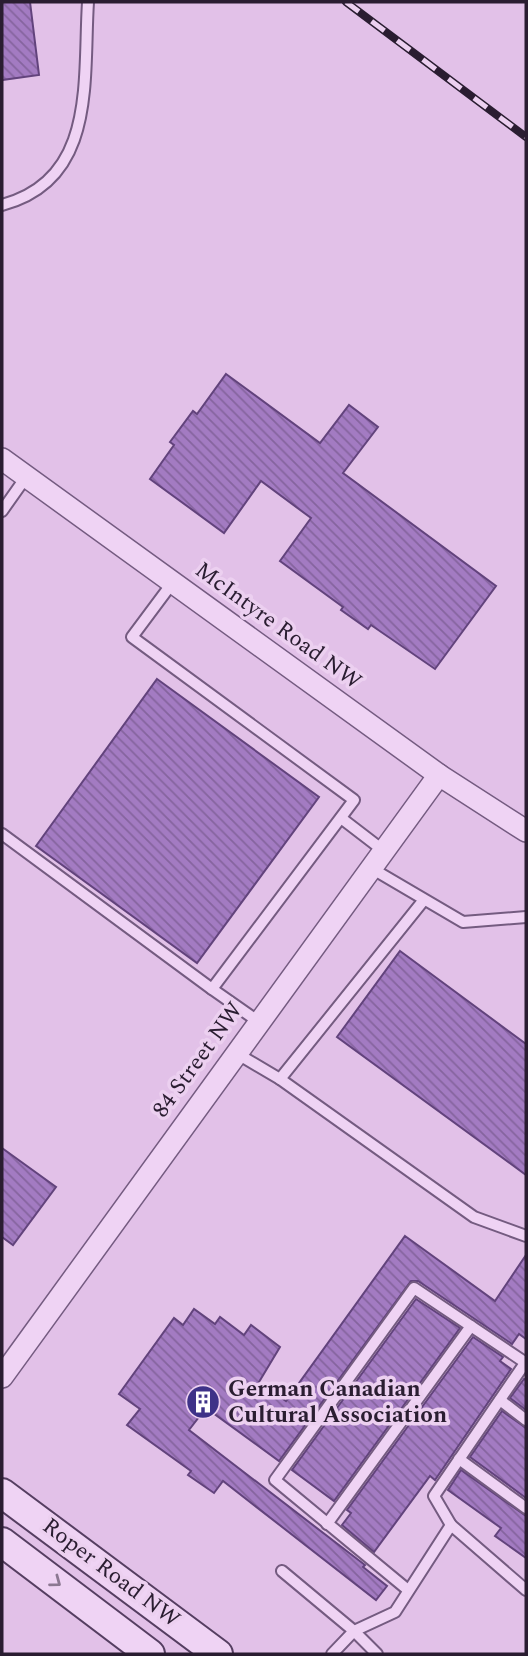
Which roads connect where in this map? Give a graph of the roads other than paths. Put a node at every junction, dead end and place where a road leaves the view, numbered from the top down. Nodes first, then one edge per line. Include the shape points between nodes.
1 (88, 2) edge
2 (2, 205) edge
3 (2, 459) edge
4 (26, 477) junction
5 (2, 511) edge
6 (173, 582) junction
7 (439, 775) junction
8 (341, 818) junction
9 (526, 831) edge
10 (2, 834) edge
11 (377, 859) junction
12 (424, 901) junction
13 (526, 917) edge
14 (212, 989) junction
15 (258, 1022) junction
16 (236, 1052) junction
17 (280, 1079) junction
18 (526, 1236) edge
19 (471, 1326) junction
20 (526, 1363) edge
21 (2, 1377) edge
22 (500, 1400) junction
23 (526, 1420) edge
24 (460, 1459) junction
25 (2, 1493) edge
26 (526, 1508) edge
27 (327, 1524) junction
28 (451, 1525) junction
29 (2, 1542) edge
30 (282, 1571) dead end
31 (408, 1590) junction
32 (526, 1590) edge
33 (354, 1631) junction
34 (150, 1654) edge
35 (218, 1654) edge
36 (332, 1654) edge
37 (377, 1654) edge

1 - 2 lane via 81,125 62,168 20,200
3 - 4 street, McIntyre Road NW
4 - 5 lane
4 - 6 street, McIntyre Road NW
6 - 7 street, McIntyre Road NW
6 - 8 lane via 132,637 355,800
7 - 9 street, McIntyre Road NW
7 - 11 street, 84 Street NW
8 - 11 lane
8 - 14 lane
10 - 14 lane
11 - 12 lane
11 - 15 street, 84 Street NW
12 - 13 lane via 463,922
12 - 17 lane
14 - 15 lane
15 - 16 street, 84 Street NW
16 - 17 lane
16 - 21 street, 84 Street NW
17 - 18 lane via 474,1217
19 - 20 lane
19 - 27 lane
19 - 27 lane via 414,1287 275,1480
20 - 22 lane
22 - 23 lane
22 - 24 lane
24 - 26 lane
24 - 28 lane via 434,1496
25 - 35 main road, Roper Road NW
27 - 31 lane
28 - 31 lane
28 - 32 lane
29 -> 34 main road, Roper Road NW
30 - 33 lane
31 - 33 lane via 395,1612
33 - 36 lane
33 - 37 lane

